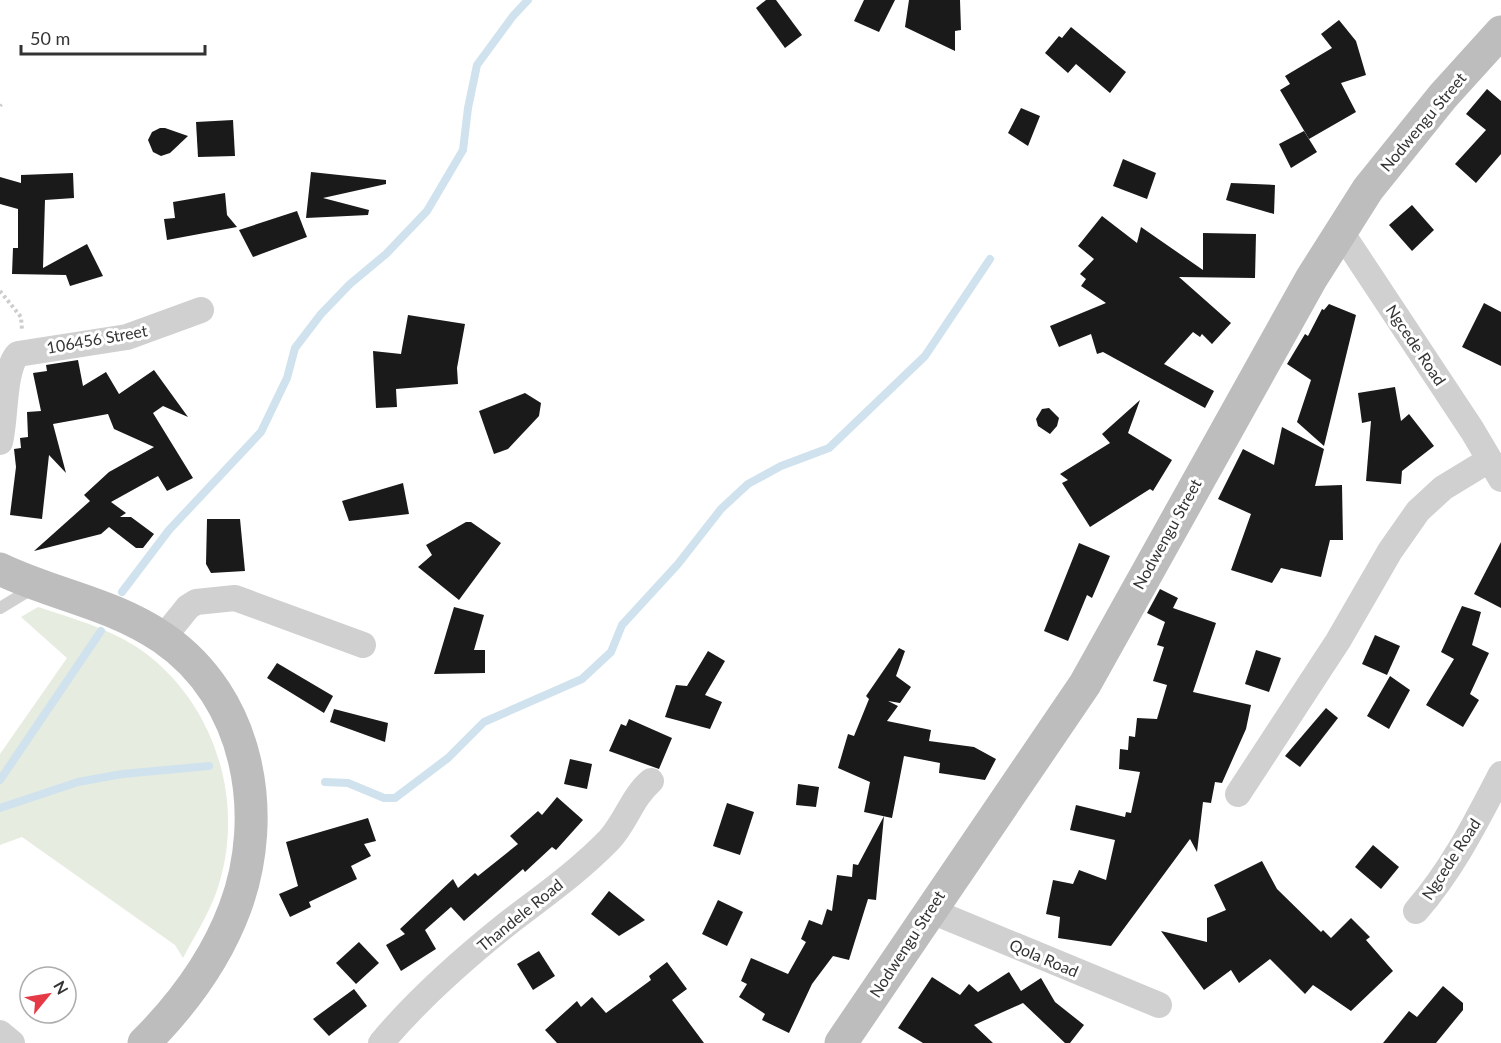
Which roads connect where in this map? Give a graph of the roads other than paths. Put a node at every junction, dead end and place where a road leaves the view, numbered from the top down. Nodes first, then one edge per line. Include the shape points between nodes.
1 (1501, 32) edge
2 (1341, 232) junction
3 (201, 310) dead end
4 (0, 442) edge
5 (1495, 470) edge
6 (0, 569) edge
7 (37, 586) junction
8 (0, 608) edge
9 (163, 638) junction
10 (363, 645) dead end
11 (1501, 774) edge
12 (651, 781) dead end
13 (1238, 794) dead end
14 (929, 910) junction
15 (1416, 911) dead end
16 (1159, 1005) dead end
17 (0, 1033) edge
18 (847, 1041) edge
19 (12, 1043) edge
20 (144, 1043) edge
21 (381, 1043) edge

1 - 2 street, Nodwengu Street via 1368,189
2 - 5 street, Ngcede Road
2 - 14 street, Nodwengu Street via 1217,444 1085,684
3 - 4 street, 106456 Street via 127,337 24,351 12,360
5 - 13 street, Ngcede Road via 1443,488 1418,511
6 - 7 street
7 - 8 lane
7 - 9 street via 115,612
9 - 10 street via 188,606 235,598
9 - 20 street via 211,684 230,715 243,750 251,795 252,843 235,908 208,963 172,1015
11 - 15 street, Ngcede Road via 1461,849
12 - 21 street, Thandele Road via 640,791 610,839 448,974
14 - 16 street, Qola Road
14 - 18 street, Nodwengu Street
17 - 19 street

